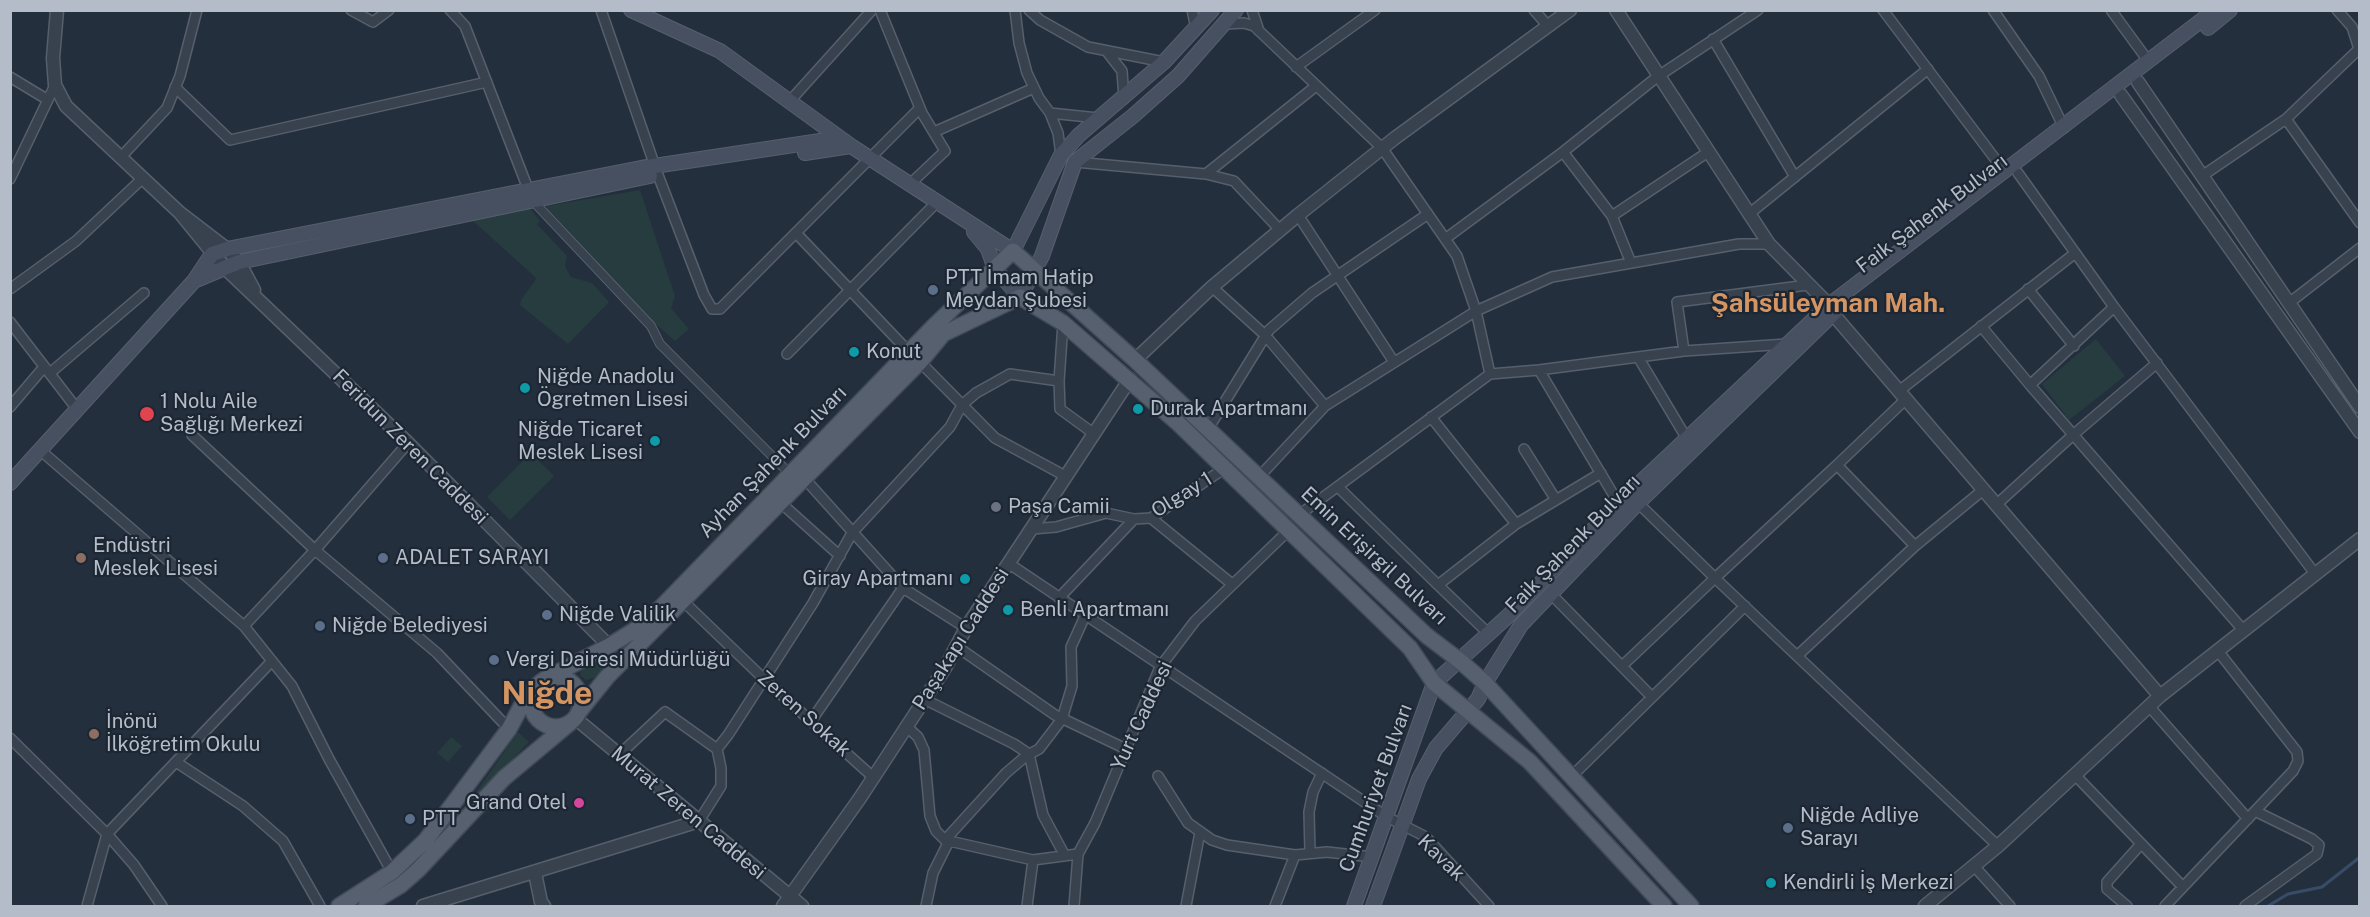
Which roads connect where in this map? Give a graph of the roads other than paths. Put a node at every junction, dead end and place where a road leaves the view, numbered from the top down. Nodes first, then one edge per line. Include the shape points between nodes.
1 (57, 10) edge
2 (197, 10) edge
3 (351, 10) edge
4 (389, 10) edge
5 (450, 10) edge
6 (601, 10) edge
7 (631, 10) edge
8 (872, 10) edge
9 (880, 10) edge
10 (1015, 10) edge
11 (1029, 10) edge
12 (1192, 10) edge
13 (1212, 10) edge
14 (1236, 10) edge
15 (1252, 10) edge
16 (1375, 10) edge
17 (1534, 10) edge
18 (1570, 10) edge
19 (1616, 10) edge
20 (1758, 10) edge
21 (1883, 10) edge
22 (1993, 10) edge
23 (2111, 10) edge
24 (2215, 10) edge
25 (2230, 10) edge
26 (2337, 10) edge
27 (1225, 24) junction
28 (1548, 26) junction
29 (1196, 28) junction
30 (1259, 31) junction
31 (1713, 39) junction
32 (1108, 52) junction
33 (1164, 62) junction
34 (2149, 62) junction
35 (1296, 67) junction
36 (1928, 69) junction
37 (10, 76) edge
38 (1657, 77) junction
39 (487, 82) junction
40 (2138, 82) junction
41 (55, 86) junction
42 (1316, 86) junction
43 (176, 87) junction
44 (1034, 88) junction
45 (2121, 95) junction
46 (1124, 99) junction
47 (48, 100) junction
48 (789, 102) junction
49 (920, 108) junction
50 (1050, 113) junction
51 (1098, 118) junction
52 (2286, 119) junction
53 (2064, 128) junction
54 (934, 132) junction
55 (848, 144) junction
56 (1382, 148) junction
57 (1563, 152) junction
58 (1708, 152) junction
59 (1061, 155) junction
60 (121, 157) junction
61 (868, 158) junction
62 (1075, 162) junction
63 (657, 170) junction
64 (2012, 172) junction
65 (1206, 174) junction
66 (2202, 176) junction
67 (1794, 177) junction
68 (10, 178) edge
69 (143, 178) junction
70 (909, 185) junction
71 (531, 195) junction
72 (936, 203) junction
73 (180, 213) junction
74 (1428, 214) junction
75 (1749, 214) junction
76 (1298, 215) junction
77 (1612, 216) junction
78 (964, 221) junction
79 (2360, 223) edge
80 (1280, 230) junction
81 (796, 233) junction
82 (1445, 239) junction
83 (1769, 244) junction
84 (2360, 248) edge
85 (227, 249) junction
86 (1013, 251) junction
87 (212, 254) junction
88 (2074, 254) junction
89 (239, 262) junction
90 (1631, 263) junction
91 (225, 268) junction
92 (995, 269) junction
93 (1035, 270) junction
94 (1338, 275) junction
95 (194, 281) junction
96 (1808, 285) junction
97 (1212, 287) junction
98 (10, 289) edge
99 (850, 289) junction
100 (2028, 289) junction
101 (144, 292) dead end
102 (1020, 297) junction
103 (261, 301) junction
104 (2289, 303) junction
105 (2114, 308) junction
106 (1831, 310) junction
107 (1476, 311) junction
108 (10, 321) edge
109 (1063, 323) junction
110 (1982, 326) junction
111 (1265, 335) junction
112 (1786, 344) junction
113 (2074, 346) junction
114 (1684, 351) junction
115 (787, 354) dead end
116 (915, 357) junction
117 (1638, 357) junction
118 (1136, 360) junction
119 (1394, 362) junction
120 (2157, 363) junction
121 (47, 370) junction
122 (1539, 370) junction
123 (1490, 374) junction
124 (1130, 379) junction
125 (1059, 381) junction
126 (2030, 385) junction
127 (1903, 395) junction
128 (962, 405) junction
129 (1325, 406) junction
130 (10, 407) edge
131 (2360, 407) edge
132 (77, 409) junction
133 (1431, 417) junction
134 (1208, 429) junction
135 (2360, 432) edge
136 (1093, 433) junction
137 (192, 435) dead end
138 (2073, 435) junction
139 (1687, 439) junction
140 (408, 443) junction
141 (1524, 449) dead end
142 (40, 450) junction
143 (1837, 465) junction
144 (1225, 468) junction
145 (1601, 473) junction
146 (797, 477) junction
147 (1067, 477) junction
148 (1259, 477) junction
149 (10, 483) edge
150 (1338, 487) junction
151 (1983, 490) junction
152 (1556, 500) junction
153 (780, 502) junction
154 (1638, 503) junction
155 (1619, 504) junction
156 (1996, 505) junction
157 (1299, 515) junction
158 (1151, 518) junction
159 (1134, 519) junction
160 (1516, 524) junction
161 (1032, 529) junction
162 (1290, 530) junction
163 (852, 533) junction
164 (2360, 539) edge
165 (1915, 546) junction
166 (315, 550) junction
167 (840, 556) junction
168 (1008, 563) junction
169 (2316, 575) junction
170 (1715, 578) junction
171 (1232, 584) junction
172 (1438, 585) junction
173 (903, 588) junction
174 (1551, 594) junction
175 (1059, 598) junction
176 (683, 601) junction
177 (1745, 606) junction
178 (1085, 616) junction
179 (244, 626) junction
180 (966, 628) junction
181 (2244, 631) junction
182 (1489, 634) junction
183 (609, 646) junction
184 (956, 646) junction
185 (2218, 651) junction
186 (1797, 656) junction
187 (1460, 661) junction
188 (271, 662) junction
189 (1622, 666) junction
190 (1160, 667) junction
191 (764, 679) junction
192 (540, 682) junction
193 (1434, 683) junction
194 (1485, 683) junction
195 (2160, 696) junction
196 (1652, 697) junction
197 (924, 699) junction
198 (2149, 706) junction
199 (1467, 711) junction
200 (575, 718) junction
201 (1062, 719) junction
202 (811, 721) junction
203 (906, 726) junction
204 (509, 729) junction
205 (10, 738) edge
206 (717, 749) junction
207 (1126, 749) junction
208 (1029, 754) junction
209 (619, 755) junction
210 (176, 762) junction
211 (1322, 773) junction
212 (2075, 775) junction
213 (1158, 776) dead end
214 (1572, 776) junction
215 (873, 777) junction
216 (2255, 811) junction
217 (1387, 817) junction
218 (2248, 819) junction
219 (699, 821) junction
220 (1403, 825) junction
221 (1200, 832) junction
222 (107, 834) junction
223 (947, 840) junction
224 (2142, 844) junction
225 (1998, 846) junction
226 (1310, 852) junction
227 (1078, 854) junction
228 (1294, 855) junction
229 (1065, 856) junction
230 (1372, 857) junction
231 (1033, 860) junction
232 (1974, 866) junction
233 (392, 872) junction
234 (536, 873) junction
235 (2183, 887) junction
236 (787, 902) edge
237 (540, 905) edge
238 (87, 906) edge
239 (162, 906) edge
240 (320, 906) edge
241 (339, 906) edge
242 (366, 906) edge
243 (423, 906) edge
244 (802, 906) edge
245 (926, 906) edge
246 (1027, 906) edge
247 (1074, 906) edge
248 (1186, 906) edge
249 (1275, 906) edge
250 (1354, 906) edge
251 (1373, 906) edge
252 (1489, 906) edge
253 (1664, 906) edge
254 (1691, 906) edge
255 (1925, 906) edge
256 (2010, 906) edge
257 (2127, 906) edge
258 (2165, 906) edge
259 (2245, 906) edge

1 - 41 street
2 - 43 street
3 - 4 street via 373,22
5 - 39 street via 465,26
6 - 63 street
7 - 48 main road via 720,51
8 - 48 street
9 - 49 street
10 - 44 street via 1019,43
11 - 32 street via 1088,47
12 - 29 street
13 - 29 main road
14 - 27 main road
15 - 30 street
16 - 35 street
17 - 28 street
18 - 28 street
19 - 38 street
20 - 31 street
21 - 36 street
22 - 53 street via 2039,76
23 - 34 street
24 - 34 main road, Faik Şahenk Bulvarı
25 - 40 main road, Faik Şahenk Bulvarı
26 - 52 street via 2352,27 2359,49
27 - 30 street via 1244,23
27 - 62 main road via 1178,76
28 - 56 street
29 - 33 main road
30 - 35 street
31 - 38 street
31 - 67 street
32 - 33 street
32 - 46 street via 1122,71
33 - 46 main road
34 - 53 main road, Faik Şahenk Bulvarı
35 - 42 street
36 - 64 street
36 - 67 street
37 - 47 street
38 - 57 street
38 - 58 street
39 - 43 street via 230,140
39 - 71 street
40 - 45 main road, Faik Şahenk Bulvarı
40 - 66 street
41 - 47 street
41 - 60 street via 66,106
42 - 56 street
42 - 65 street
43 - 60 street via 167,108
44 - 50 street
44 - 54 street
45 - 64 main road, Faik Şahenk Bulvarı
45 - 135 street
46 - 51 main road
47 - 68 street
48 - 55 main road
49 - 54 street
49 - 61 street
50 - 51 street
50 - 59 street
51 - 59 main road
52 - 66 street
52 - 79 street
53 - 64 main road, Faik Şahenk Bulvarı
54 - 70 street via 945,151
55 - 61 main road
55 - 63 main road
56 - 74 street
56 - 76 street
57 - 77 street
57 - 82 street
58 - 75 street
58 - 77 street
59 - 86 main road
60 - 69 street
61 - 70 main road
61 - 81 street
62 - 65 street
62 - 93 main road
63 - 71 main road
63 - 81 street via 712,309 720,309
64 - 88 street
64 - 106 main road, Faik Şahenk Bulvarı
65 - 80 street via 1234,181
66 - 104 street
67 - 75 street
69 - 73 street
69 - 98 street via 76,241
70 - 72 main road
71 - 85 main road
71 - 89 main road
71 - 146 street via 651,326 660,344
72 - 78 main road
72 - 99 street
73 - 85 street
73 - 87 street, Feridun Zeren Caddesi
74 - 82 street
74 - 94 street
75 - 83 street
76 - 80 street
76 - 94 street
77 - 90 street
78 - 86 main road
78 - 92 main road via 988,249
80 - 97 street
81 - 99 street
82 - 107 street via 1457,256
83 - 90 street via 1739,244
83 - 96 street
84 - 104 street
85 - 87 main road
85 - 89 street
86 - 92 main road, Ayhan Şahenk Bulvarı
86 - 93 main road, Emin Erişirgil Bulvarı
87 - 91 street, Feridun Zeren Caddesi
87 - 95 main road
88 - 100 street
88 - 105 street
89 - 91 main road
89 - 103 street
90 - 107 street via 1552,277
91 - 95 main road
91 - 103 street, Feridun Zeren Caddesi
92 - 102 main road
92 - 116 main road, Ayhan Şahenk Bulvarı
93 - 102 main road
93 - 118 main road, Emin Erişirgil Bulvarı
94 - 111 street via 1311,293
94 - 119 street
95 - 132 main road
96 - 106 street
96 - 114 street via 1677,302
97 - 111 street
97 - 118 street
99 - 115 street
99 - 116 street
100 - 110 street
100 - 113 street
101 - 121 street
102 - 109 main road, Emin Erişirgil Bulvarı
102 - 116 main road, Ayhan Şahenk Bulvarı via 943,334
103 - 140 street, Feridun Zeren Caddesi
104 - 131 street
105 - 113 street
105 - 120 street
106 - 112 main road, Faik Şahenk Bulvarı
106 - 127 street
106 - 154 main road, Faik Şahenk Bulvarı
107 - 119 street
107 - 123 street
108 - 121 street
109 - 124 main road, Emin Erişirgil Bulvarı
109 - 125 street
110 - 126 street
110 - 127 street
111 - 129 street
111 - 134 street
112 - 114 street
112 - 139 main road, Faik Şahenk Bulvarı
113 - 126 street
114 - 117 street
116 - 128 street
116 - 146 main road, Ayhan Şahenk Bulvarı
117 - 122 street
117 - 139 street
118 - 134 main road, Emin Erişirgil Bulvarı
119 - 129 street
120 - 138 street
120 - 169 street
121 - 130 street
121 - 132 street
122 - 123 street
122 - 145 street
123 - 133 street
124 - 136 street, Paşakapı Caddesi
124 - 144 main road, Emin Erişirgil Bulvarı
125 - 128 street via 1010,374
125 - 136 street via 1060,409
126 - 138 street
127 - 143 street
127 - 151 street
128 - 147 street via 995,438
128 - 163 street via 950,427
129 - 148 street
132 - 142 main road
133 - 150 street
133 - 160 street
134 - 148 main road, Emin Erişirgil Bulvarı
136 - 147 street, Paşakapı Caddesi
137 - 166 street
138 - 156 street
138 - 181 street
139 - 155 main road, Faik Şahenk Bulvarı
140 - 166 street
140 - 183 street, Feridun Zeren Caddesi
141 - 152 street
142 - 149 main road
142 - 179 street
143 - 165 street
143 - 170 street
144 - 158 street, Olgay 1
144 - 162 main road, Emin Erişirgil Bulvarı
145 - 152 street
145 - 155 street
146 - 153 main road, Ayhan Şahenk Bulvarı
146 - 163 street
146 - 183 main road, Ayhan Şahenk Bulvarı via 646,623
147 - 161 street, Paşakapı Caddesi
148 - 157 main road, Emin Erişirgil Bulvarı
150 - 157 street
150 - 172 street
151 - 156 street
151 - 165 street
152 - 160 street
153 - 167 street
153 - 176 main road, Ayhan Şahenk Bulvarı
154 - 170 street
154 - 174 main road, Faik Şahenk Bulvarı
155 - 182 main road, Faik Şahenk Bulvarı
156 - 195 street
157 - 187 main road, Emin Erişirgil Bulvarı via 1427,636
158 - 159 street, Olgay 1
158 - 171 street
159 - 161 street, Olgay 1 via 1106,513 1056,527
159 - 175 street
160 - 172 street
161 - 168 street, Paşakapı Caddesi
162 - 171 street, Yurt Caddesi
162 - 193 main road, Emin Erişirgil Bulvarı via 1410,648
163 - 167 street
163 - 173 street
164 - 169 street
165 - 186 street
166 - 179 street
166 - 204 street via 437,653
167 - 191 street
168 - 175 street, Kavak
168 - 180 street, Paşakapı Caddesi
169 - 181 street
170 - 177 street
170 - 189 street
171 - 190 street, Yurt Caddesi via 1195,621
172 - 182 street
173 - 180 street
173 - 202 street
174 - 189 street
174 - 194 main road, Faik Şahenk Bulvarı via 1521,625
175 - 178 street, Kavak
176 - 191 street, Zeren Sokak
176 - 200 main road, Ayhan Şahenk Bulvarı via 607,677
177 - 186 street
177 - 196 street
178 - 190 street, Kavak
178 - 201 street via 1071,647 1072,686
179 - 188 street
180 - 184 street, Paşakapı Caddesi
181 - 185 street
182 - 187 main road, Faik Şahenk Bulvarı
183 - 192 main road, Ayhan Şahenk Bulvarı
184 - 197 street, Paşakapı Caddesi
184 - 201 street
185 - 195 street
185 - 216 street via 2297,752 2294,771
186 - 225 street
187 - 193 main road, Faik Şahenk Bulvarı
187 - 194 main road, Emin Erişirgil Bulvarı
188 - 210 street
188 - 233 street via 292,686
189 - 196 street
190 - 207 street, Yurt Caddesi
190 - 211 street, Kavak
191 - 202 street, Zeren Sokak
191 - 206 street
192 - 200 main road via 556,677 571,682 580,696
192 - 200 main road via 530,702 537,719 553,727
192 - 204 main road
193 - 199 main road, Emin Erişirgil Bulvarı
193 - 217 main road, Cumhuriyet Bulvarı
194 - 199 main road, Faik Şahenk Bulvarı
194 - 214 main road, Emin Erişirgil Bulvarı
195 - 198 street
196 - 214 street
197 - 203 street, Paşakapı Caddesi
197 - 208 street
198 - 212 street
198 - 218 street
199 - 220 main road, Cumhuriyet Bulvarı via 1436,748 1419,779
199 - 253 main road, Emin Erişirgil Bulvarı via 1530,762
200 - 209 street, Murat Zeren Caddesi
200 - 242 main road, Ayhan Şahenk Bulvarı via 504,778 402,885
201 - 207 street
201 - 208 street via 1039,749
202 - 215 street, Zeren Sokak
203 - 215 street, Paşakapı Caddesi
203 - 223 street via 924,750 930,816 936,831
204 - 233 main road via 426,840
205 - 222 street
206 - 209 street via 665,712
206 - 219 street via 721,786
207 - 227 street, Yurt Caddesi
208 - 223 street via 1006,773
208 - 229 street via 1043,815
209 - 219 street, Murat Zeren Caddesi
210 - 222 street
210 - 240 street via 243,806 283,841
211 - 217 street, Kavak
211 - 226 street via 1309,812
212 - 224 street
212 - 225 street
213 - 221 street via 1188,823
214 - 254 main road, Emin Erişirgil Bulvarı
215 - 236 street, Paşakapı Caddesi
216 - 218 street
216 - 259 street via 2319,845 2317,854
217 - 220 street, Kavak
217 - 230 main road, Cumhuriyet Bulvarı
218 - 235 street
219 - 234 street
219 - 236 street, Murat Zeren Caddesi
220 - 251 main road, Cumhuriyet Bulvarı
220 - 252 street, Kavak via 1426,837
221 - 228 street via 1227,845
221 - 248 street
222 - 238 street
222 - 239 street
223 - 231 street
223 - 245 street via 933,873
224 - 235 street
224 - 257 street via 2107,882 2107,889
225 - 232 street
226 - 228 street
226 - 230 street
227 - 229 street
227 - 247 street, Yurt Caddesi
228 - 249 street
229 - 231 street
230 - 250 main road, Cumhuriyet Bulvarı
231 - 246 street
232 - 255 street
232 - 256 street
233 - 241 main road
234 - 237 street
234 - 243 street
235 - 258 street
236 - 244 street, Murat Zeren Caddesi

